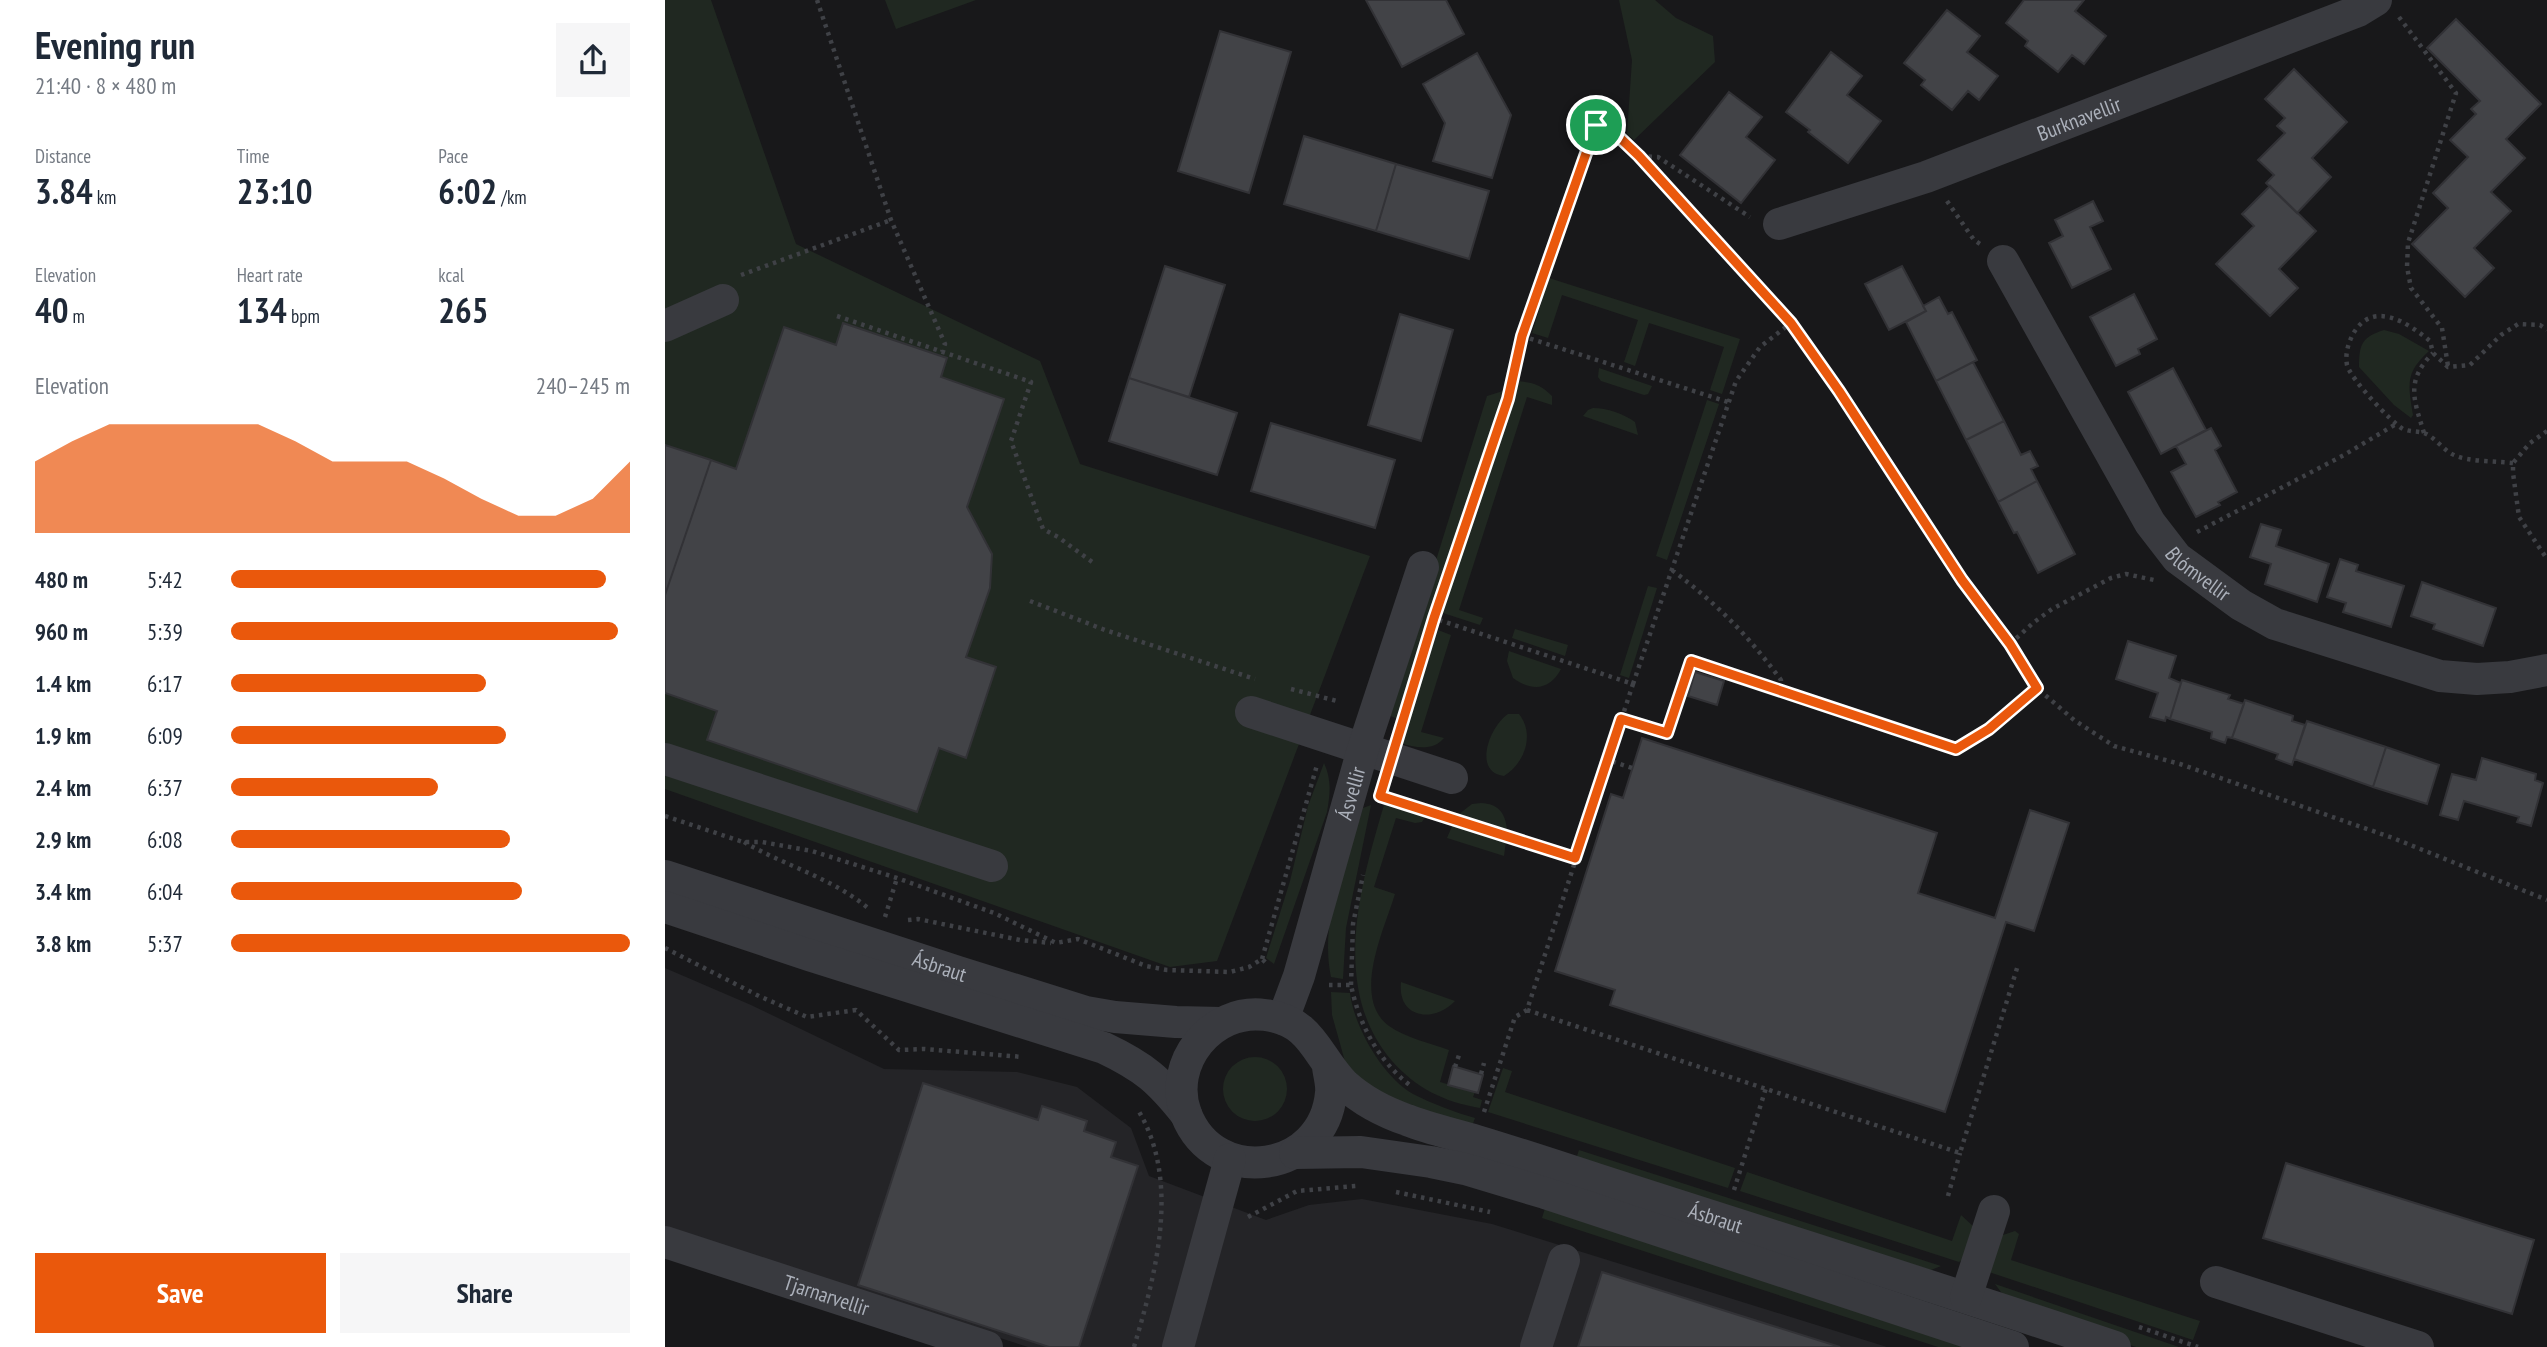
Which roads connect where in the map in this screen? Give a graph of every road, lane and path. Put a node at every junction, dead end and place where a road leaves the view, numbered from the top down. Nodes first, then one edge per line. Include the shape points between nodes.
1 (817, 0) edge
2 (2385, 5) edge
3 (1639, 156) junction
4 (1943, 196) dead end
5 (891, 220) junction
6 (1779, 224) joint
7 (1974, 240) dead end
8 (2003, 261) dead end
9 (732, 288) joint
10 (837, 316) dead end
11 (1791, 323) junction
12 (665, 326) edge
13 (2547, 330) edge
14 (1522, 336) junction
15 (942, 352) junction
16 (2433, 353) junction
17 (2448, 367) junction
18 (1728, 402) junction
19 (2547, 431) edge
20 (2424, 433) junction
21 (2513, 463) junction
22 (2547, 559) edge
23 (1095, 564) dead end
24 (1438, 567) joint
25 (1672, 570) junction
26 (1030, 601) dead end
27 (1434, 618) dead end
28 (2547, 670) edge
29 (1261, 681) dead end
30 (1633, 684) junction
31 (1286, 688) dead end
32 (2037, 688) junction
33 (1780, 691) junction
34 (1337, 701) dead end
35 (1251, 712) dead end
36 (1621, 719) junction
37 (1326, 737) junction
38 (1377, 753) junction
39 (665, 758) edge
40 (1608, 760) junction
41 (1632, 768) dead end
42 (1452, 778) dead end
43 (1380, 796) junction
44 (1378, 806) dead end
45 (665, 816) edge
46 (743, 842) junction
47 (1575, 858) junction
48 (992, 866) dead end
49 (1363, 871) dead end
50 (665, 876) edge
51 (897, 877) junction
52 (2547, 900) edge
53 (665, 907) edge
54 (876, 917) dead end
55 (899, 921) dead end
56 (883, 925) dead end
57 (1056, 943) junction
58 (665, 948) edge
59 (1262, 959) junction
60 (1268, 965) dead end
61 (2018, 965) dead end
62 (1351, 985) dead end
63 (1527, 1010) junction
64 (1283, 1019) junction
65 (1221, 1023) junction
66 (1459, 1055) dead end
67 (1024, 1057) dead end
68 (1484, 1063) dead end
69 (1328, 1067) junction
70 (1455, 1067) dead end
71 (1481, 1074) dead end
72 (1766, 1088) junction
73 (1136, 1107) dead end
74 (1186, 1114) junction
75 (1483, 1114) dead end
76 (1295, 1153) junction
77 (1961, 1153) junction
78 (1230, 1159) junction
79 (1733, 1194) dead end
80 (1948, 1196) dead end
81 (1994, 1211) dead end
82 (665, 1242) edge
83 (1564, 1260) dead end
84 (2216, 1282) dead end
85 (1966, 1297) junction
86 (987, 1347) edge
87 (1133, 1347) edge
88 (1178, 1347) edge
89 (1536, 1347) edge
90 (2013, 1347) edge
91 (2115, 1347) edge
92 (2418, 1347) edge

1 - 5 path
2 - 6 street, Burknavellir via 2358,11 1926,177
2 - 17 path via 2456,93 2407,243 2411,288 2442,328
3 - 6 path via 1658,157 1757,222
3 - 11 path
3 - 14 path via 1618,136 1596,125
4 - 7 path
5 - 9 path
5 - 15 path via 945,344
8 - 28 street, Blómvellir via 2150,523 2177,558 2275,624 2373,656 2440,676 2477,679
9 - 12 street
10 - 15 path
11 - 18 path via 1760,347 1736,381
11 - 32 path
13 - 17 path via 2518,324 2470,365
14 - 18 path
14 - 24 path via 1508,399
15 - 23 path via 1031,382 1010,441 1043,529
16 - 17 path
16 - 20 path via 2418,371 2413,390
16 - 20 path via 2430,341 2412,326 2378,316 2365,321 2347,344 2353,379 2396,424 2415,434
18 - 25 path
19 - 21 path
20 - 21 path via 2455,456
21 - 22 path via 2519,517
24 - 38 street, Ásvellir
25 - 30 path
25 - 33 path via 1713,601 1750,638 1781,680
26 - 29 path
27 - 30 path
30 - 36 path
31 - 34 path
32 - 33 path via 1989,729 1956,749
32 - 52 path via 2114,746 2180,764 2393,838
33 - 36 path via 1691,661 1667,733
35 - 37 street
36 - 40 path
37 - 38 street
37 - 59 path
38 - 42 street
38 - 43 path
38 - 64 street, Ásvellir
39 - 48 street
40 - 41 path
40 - 47 path
43 - 44 path
43 - 47 path
45 - 46 path
46 - 51 path via 812,851
46 - 54 path via 853,896
47 - 63 path
49 - 62 path via 1353,924
50 - 65 street, Ásbraut via 1086,1012
51 - 56 path
51 - 57 path via 994,913
53 - 74 street, Ásbraut via 1104,1048 1150,1074
55 - 57 path via 918,919
57 - 59 path via 1078,939 1167,970 1230,972
58 - 67 path via 807,1017 856,1010 899,1050
59 - 60 path
61 - 77 path
63 - 72 path
63 - 75 path via 1515,1017
64 - 65 street via 1241,1015
64 - 69 street via 1303,1030 1318,1046
65 - 74 street via 1200,1039 1187,1062 1182,1088
66 - 70 path
68 - 71 path
69 - 76 street via 1331,1091 1326,1116 1314,1137
69 - 85 street, Ásbraut via 1370,1105 1411,1122
72 - 77 path
72 - 79 path
73 - 87 path via 1149,1128 1162,1190 1160,1231
74 - 78 street via 1196,1133
76 - 78 street via 1274,1161
76 - 90 street, Ásbraut via 1361,1152 1465,1169
77 - 80 path
78 - 88 street
81 - 85 street
82 - 86 street, Tjarnarvellir
83 - 89 street
84 - 92 street
85 - 91 street, Ásbraut

